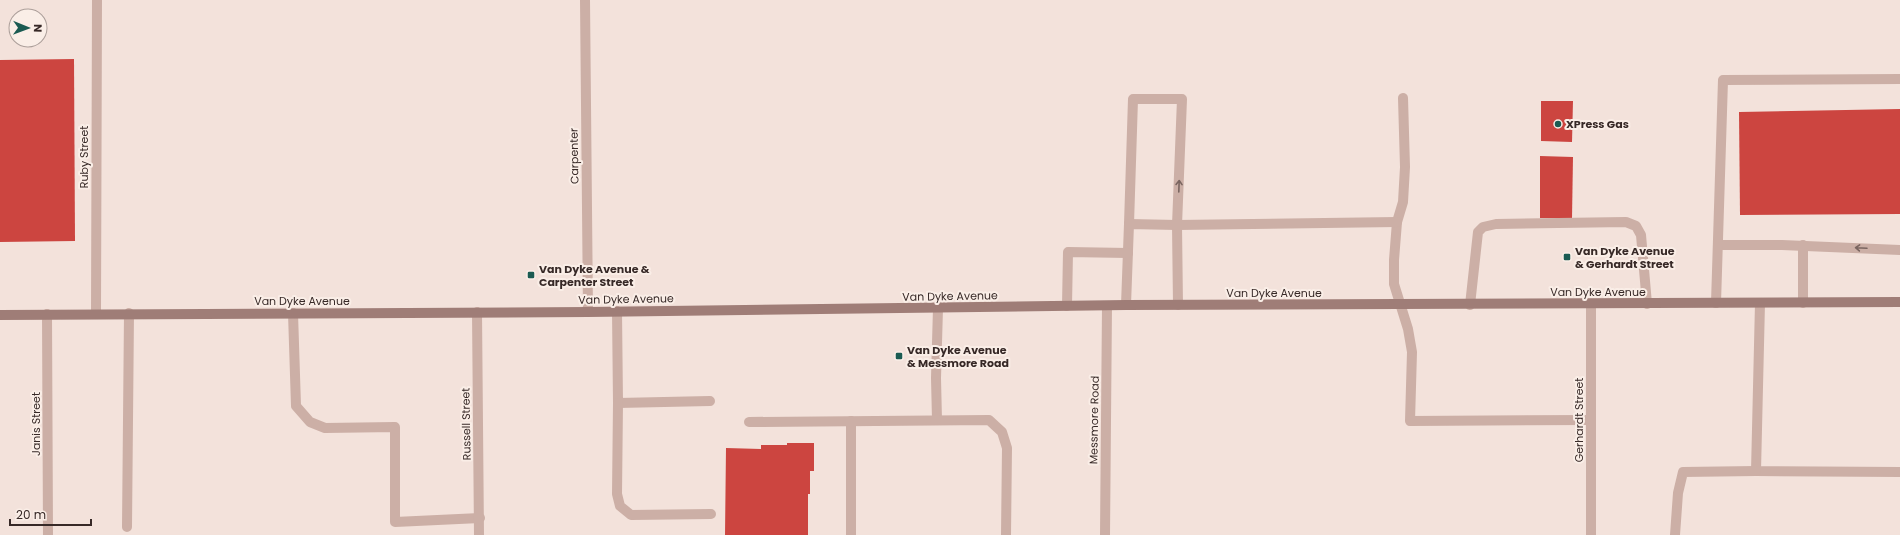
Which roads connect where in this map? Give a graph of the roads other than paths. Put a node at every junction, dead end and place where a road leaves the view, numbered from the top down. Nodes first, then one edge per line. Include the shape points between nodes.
1 (97, 0) edge
2 (585, 0) edge
3 (1900, 79) edge
4 (1403, 98) dead end
5 (1396, 222) junction
6 (1129, 224) junction
7 (1177, 225) junction
8 (1718, 245) junction
9 (1803, 246) junction
10 (1900, 250) edge
11 (1128, 253) junction
12 (1900, 302) edge
13 (1760, 303) junction
14 (1803, 303) junction
15 (1591, 304) junction
16 (1647, 304) junction
17 (1716, 304) junction
18 (1126, 305) junction
19 (1178, 305) junction
20 (1400, 305) junction
21 (1470, 305) junction
22 (1067, 306) junction
23 (1107, 306) junction
24 (938, 308) junction
25 (617, 311) junction
26 (477, 312) junction
27 (588, 312) junction
28 (129, 313) junction
29 (293, 313) junction
30 (0, 314) edge
31 (47, 314) junction
32 (96, 314) junction
33 (710, 401) dead end
34 (618, 403) junction
35 (936, 420) junction
36 (1591, 420) junction
37 (851, 421) junction
38 (748, 422) dead end
39 (1756, 471) junction
40 (1900, 472) edge
41 (711, 514) dead end
42 (480, 518) junction
43 (127, 527) dead end
44 (48, 535) edge
45 (479, 535) edge
46 (851, 535) edge
47 (1006, 535) edge
48 (1105, 535) edge
49 (1591, 535) edge
50 (1675, 535) edge

1 - 32 street, Ruby Street
2 - 27 street, Carpenter
3 - 8 street via 1724,80
4 - 5 street via 1405,167 1403,202
5 - 7 street
5 - 20 street via 1394,284
6 - 7 street
7 -> 6 street via 1182,99 1133,99
6 - 11 street
7 - 19 street
8 - 9 street
8 - 17 street
10 -> 9 street
9 - 14 street
11 - 18 street
11 - 22 street via 1068,252
12 - 14 main road, Van Dyke Avenue
13 - 14 main road, Van Dyke Avenue
13 - 17 main road, Van Dyke Avenue
13 - 39 street
15 - 16 main road, Van Dyke Avenue
15 - 21 main road, Van Dyke Avenue
15 - 36 street, Gerhardt Street
16 - 17 main road, Van Dyke Avenue
16 - 21 street via 1641,235 1636,226 1626,222 1496,224 1483,227 1478,232
18 - 19 main road, Van Dyke Avenue
18 - 23 main road, Van Dyke Avenue
19 - 20 main road, Van Dyke Avenue
20 - 21 main road, Van Dyke Avenue
20 - 36 street via 1412,352 1410,421
22 - 23 main road, Van Dyke Avenue
22 - 24 main road, Van Dyke Avenue
23 - 48 street, Messmore Road
24 - 25 main road, Van Dyke Avenue
24 - 35 street
25 - 27 main road, Van Dyke Avenue
25 - 34 street
26 - 27 main road, Van Dyke Avenue
26 - 29 main road, Van Dyke Avenue
26 - 42 street, Russell Street
28 - 29 main road, Van Dyke Avenue
28 - 32 main road, Van Dyke Avenue
28 - 43 street
29 - 42 street via 296,406 310,422 325,428 395,427 395,522
30 - 31 main road, Van Dyke Avenue
31 - 32 main road, Van Dyke Avenue
31 - 44 street, Janis Street
33 - 34 street
34 - 41 street via 617,494 620,506 630,515
35 - 37 street
35 - 47 street via 989,420 1002,432 1007,448
36 - 49 street, Gerhardt Street
37 - 38 street
37 - 46 street
39 - 40 street
39 - 50 street via 1683,472 1678,494
42 - 45 street, Russell Street

